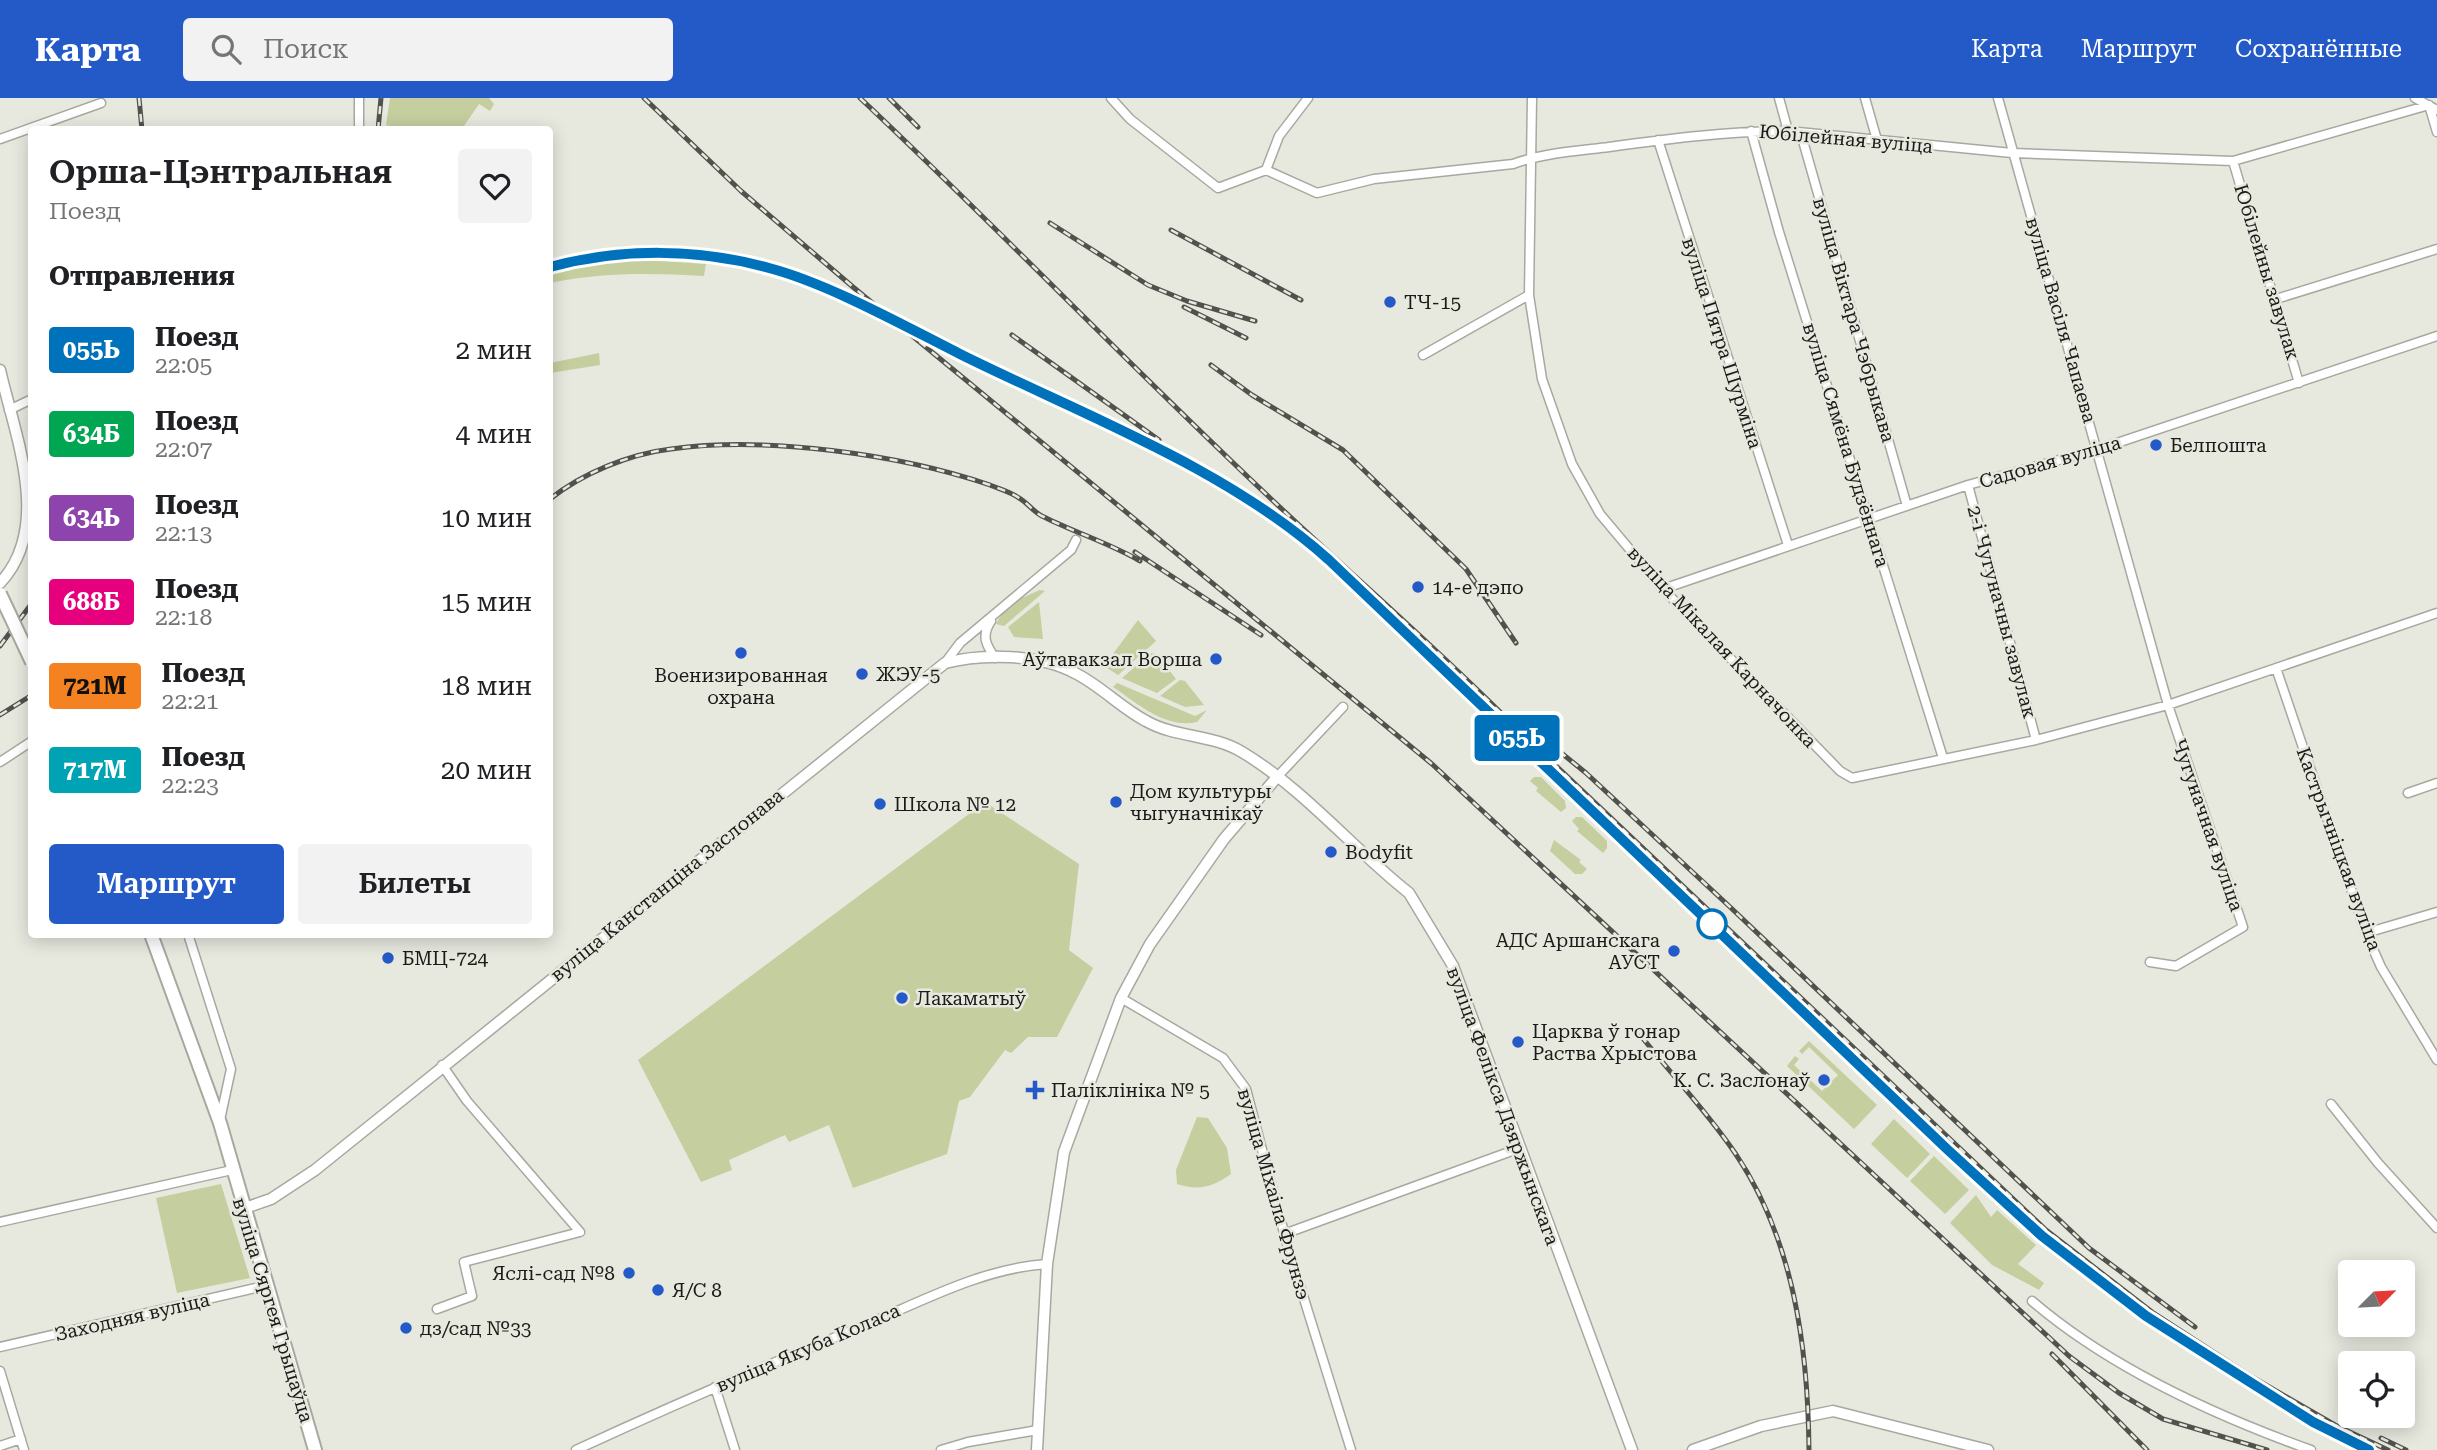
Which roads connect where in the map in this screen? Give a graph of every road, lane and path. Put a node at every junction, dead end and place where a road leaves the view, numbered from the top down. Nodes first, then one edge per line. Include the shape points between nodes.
1 (359, 98) edge
2 (1111, 98) edge
3 (1532, 98) edge
4 (1779, 98) edge
5 (1865, 98) edge
6 (1998, 98) edge
7 (2415, 98) edge
8 (1303, 99) edge
9 (101, 103) dead end
10 (2429, 105) junction
11 (2437, 110) edge
12 (32, 126) edge
13 (359, 126) edge
14 (28, 128) edge
15 (1751, 131) junction
16 (1788, 131) junction
17 (2437, 132) edge
18 (1801, 134) junction
19 (0, 139) edge
20 (1658, 140) junction
21 (1877, 140) junction
22 (2012, 153) junction
23 (1533, 157) junction
24 (2234, 161) junction
25 (1266, 170) junction
26 (2437, 249) edge
27 (1529, 295) junction
28 (2276, 299) junction
29 (2437, 336) edge
30 (1423, 355) dead end
31 (0, 370) edge
32 (2299, 383) junction
33 (28, 401) edge
34 (9, 410) junction
35 (2099, 449) junction
36 (1968, 485) junction
37 (1907, 506) junction
38 (1870, 517) junction
39 (1076, 540) dead end
40 (1788, 545) junction
41 (0, 583) edge
42 (1663, 589) junction
43 (0, 594) edge
44 (2437, 613) edge
45 (994, 616) junction
46 (28, 654) edge
47 (995, 658) junction
48 (945, 663) junction
49 (2276, 668) junction
50 (2168, 705) junction
51 (1343, 707) dead end
52 (2036, 740) junction
53 (28, 744) edge
54 (1943, 758) junction
55 (0, 762) edge
56 (1277, 777) junction
57 (2437, 783) edge
58 (2408, 793) dead end
59 (2437, 912) edge
60 (2366, 933) junction
61 (152, 938) edge
62 (189, 938) edge
63 (2150, 962) dead end
64 (1121, 998) junction
65 (2437, 1060) edge
66 (442, 1065) junction
67 (2332, 1104) dead end
68 (220, 1123) junction
69 (1520, 1148) junction
70 (232, 1170) junction
71 (242, 1209) junction
72 (0, 1222) edge
73 (2437, 1228) edge
74 (1284, 1234) junction
75 (1046, 1264) junction
76 (264, 1286) junction
77 (2032, 1301) dead end
78 (437, 1309) dead end
79 (0, 1347) edge
80 (0, 1371) edge
81 (715, 1387) junction
82 (1038, 1430) junction
83 (21, 1439) junction
84 (0, 1446) edge
85 (24, 1450) edge
86 (314, 1450) edge
87 (576, 1450) edge
88 (735, 1450) edge
89 (941, 1450) edge
90 (1037, 1450) edge
91 (1351, 1450) edge
92 (1632, 1450) edge
93 (1693, 1450) edge
94 (1988, 1450) edge
95 (2311, 1450) edge

1 - 13 street
2 - 25 street via 1130,119 1218,188
3 - 23 street, вуліца Мікалая Карначонка
4 - 16 street
5 - 21 street
6 - 22 street, вуліца Васіля Чапаева
7 - 10 street
8 - 25 street via 1279,136
9 - 12 street
10 - 11 street
10 - 17 street
10 - 24 street, Юбілейная вуліца
14 - 19 street
15 - 16 street, Юбілейная вуліца
15 - 20 street, Юбілейная вуліца
15 - 38 street, вуліца Сямёна Будзённага
16 - 18 street, Юбілейная вуліца
18 - 21 street, Юбілейная вуліца
18 - 37 street, вуліца Віктара Чэбрыкава
20 - 23 street, Юбілейная вуліца
20 - 40 street, вуліца Пятра Шурміна
21 - 22 street, Юбілейная вуліца
22 - 24 street, Юбілейная вуліца
22 - 35 street, вуліца Васіля Чапаева
23 - 25 street, Юбілейная вуліца via 1513,164 1374,179 1317,193
23 - 27 street, вуліца Мікалая Карначонка
24 - 28 street, Юбілейны завулак
26 - 28 street
27 - 30 street
27 - 42 street, вуліца Мікалая Карначонка via 1542,379 1572,464 1600,514
28 - 32 street, Юбілейны завулак
29 - 32 street, Садовая вуліца
31 - 34 street
32 - 35 street, Садовая вуліца
33 - 34 street
34 - 41 street via 28,515 26,540 12,570
35 - 36 street, Садовая вуліца
35 - 50 street, вуліца Васіля Чапаева
36 - 37 street, Садовая вуліца
36 - 52 street, 2-і Чугуначны завулак
37 - 38 street, Садовая вуліца
38 - 40 street, Садовая вуліца
38 - 54 street, вуліца Сямёна Будзённага
39 - 45 street, вуліца Канстанціна Заслонава via 1071,550
40 - 42 street, Садовая вуліца
42 - 54 street, вуліца Мікалая Карначонка via 1840,771 1857,778
43 - 46 main road, bridge
44 - 49 street
45 - 47 street via 985,635
45 - 48 street, вуліца Канстанціна Заслонава via 960,643
47 - 48 street, вуліца Фелікса Дзяржынскага
47 - 56 street, вуліца Фелікса Дзяржынскага via 1061,667 1160,729 1233,748
48 - 66 street, вуліца Канстанціна Заслонава
49 - 50 street
49 - 60 street, Кастрычніцкая вуліца
50 - 52 street
50 - 63 street, Чугуначная вуліца via 2243,927 2176,966
51 - 56 street
52 - 54 street
53 - 55 street
56 - 64 street via 1179,901
56 - 69 street, вуліца Фелікса Дзяржынскага via 1418,905 1454,966
57 - 58 street
59 - 60 street
60 - 65 street, Кастрычніцкая вуліца
61 - 68 main road, вуліца Сяргея Грыцаўца
62 - 68 street via 231,1069
64 - 74 street, вуліца Міхаіла Фрунзэ via 1198,1040 1238,1073 1255,1116
64 - 75 street via 1064,1152
66 - 71 street, вуліца Канстанціна Заслонава via 287,1191
66 - 78 street via 467,1101 580,1232 464,1262 472,1296
67 - 73 street
68 - 70 main road, вуліца Сяргея Грыцаўца
69 - 74 street
69 - 92 street, вуліца Фелікса Дзяржынскага
70 - 71 main road, вуліца Сяргея Грыцаўца
70 - 72 street, вуліца Сяргея Грыцаўца
71 - 76 main road, вуліца Сяргея Грыцаўца
74 - 91 street, вуліца Міхаіла Фрунзэ
75 - 81 street, вуліца Якуба Коласа via 1000,1272
75 - 82 street
76 - 79 street, Заходняя вуліца
76 - 86 main road, вуліца Сяргея Грыцаўца
77 - 95 street via 2062,1327 2188,1399
80 - 83 street
81 - 87 street, вуліца Якуба Коласа
81 - 88 street
82 - 89 street
82 - 90 street
83 - 84 street
83 - 85 street
93 - 94 street via 1761,1426 1833,1411

